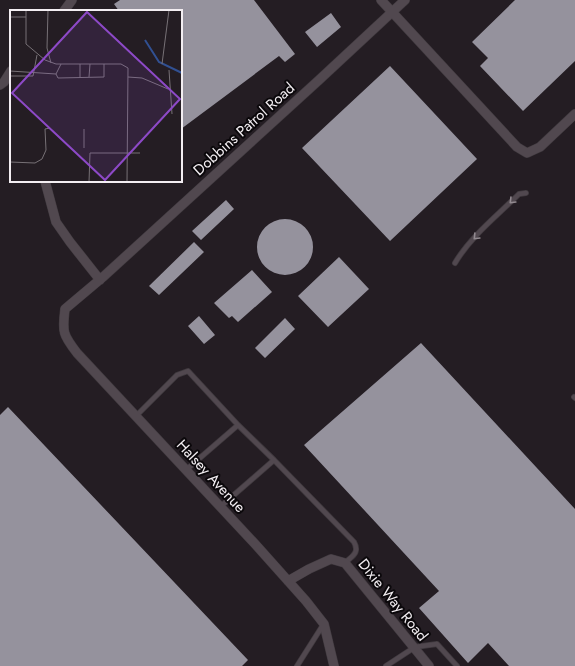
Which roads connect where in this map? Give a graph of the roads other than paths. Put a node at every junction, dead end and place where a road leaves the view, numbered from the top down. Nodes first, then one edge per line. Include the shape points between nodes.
1 (72, 0) edge
2 (381, 0) edge
3 (405, 0) edge
4 (65, 10) edge
5 (391, 13) junction
6 (10, 73) edge
7 (5, 85) edge
8 (575, 114) edge
9 (45, 182) edge
10 (526, 193) dead end
11 (455, 263) dead end
12 (100, 280) junction
13 (65, 309) joint
14 (136, 416) junction
15 (238, 425) junction
16 (274, 460) junction
17 (186, 470) junction
18 (220, 507) junction
19 (345, 563) junction
20 (288, 581) junction
21 (324, 624) junction
22 (415, 647) junction
23 (297, 666) edge
24 (334, 666) edge
25 (386, 666) edge
26 (429, 666) edge
27 (457, 666) edge

1 - 4 street
2 - 5 street
3 - 5 street, Dobbins Patrol Road
5 - 8 street via 518,147 527,153 540,147
5 - 12 street, Dobbins Patrol Road
6 - 7 street
9 - 12 street via 56,222
10 -> 11 lane via 519,194 464,249
12 - 13 street, Dobbins Patrol Road
13 - 14 street, Halsey Avenue via 63,328 67,340
14 - 15 lane via 177,375 188,371
14 - 17 street, Halsey Avenue
15 - 16 lane
15 - 17 lane
16 - 18 lane
16 - 19 lane via 354,542 357,552
17 - 18 street, Halsey Avenue
18 - 20 street, Halsey Avenue
19 - 20 street, Dixie Way Road via 330,559
19 - 22 street, Dixie Way Road
20 - 21 street, Halsey Avenue
21 - 23 lane
21 - 24 street, Halsey Avenue
22 - 25 lane
22 - 26 street, Dixie Way Road
22 - 27 lane via 437,644

